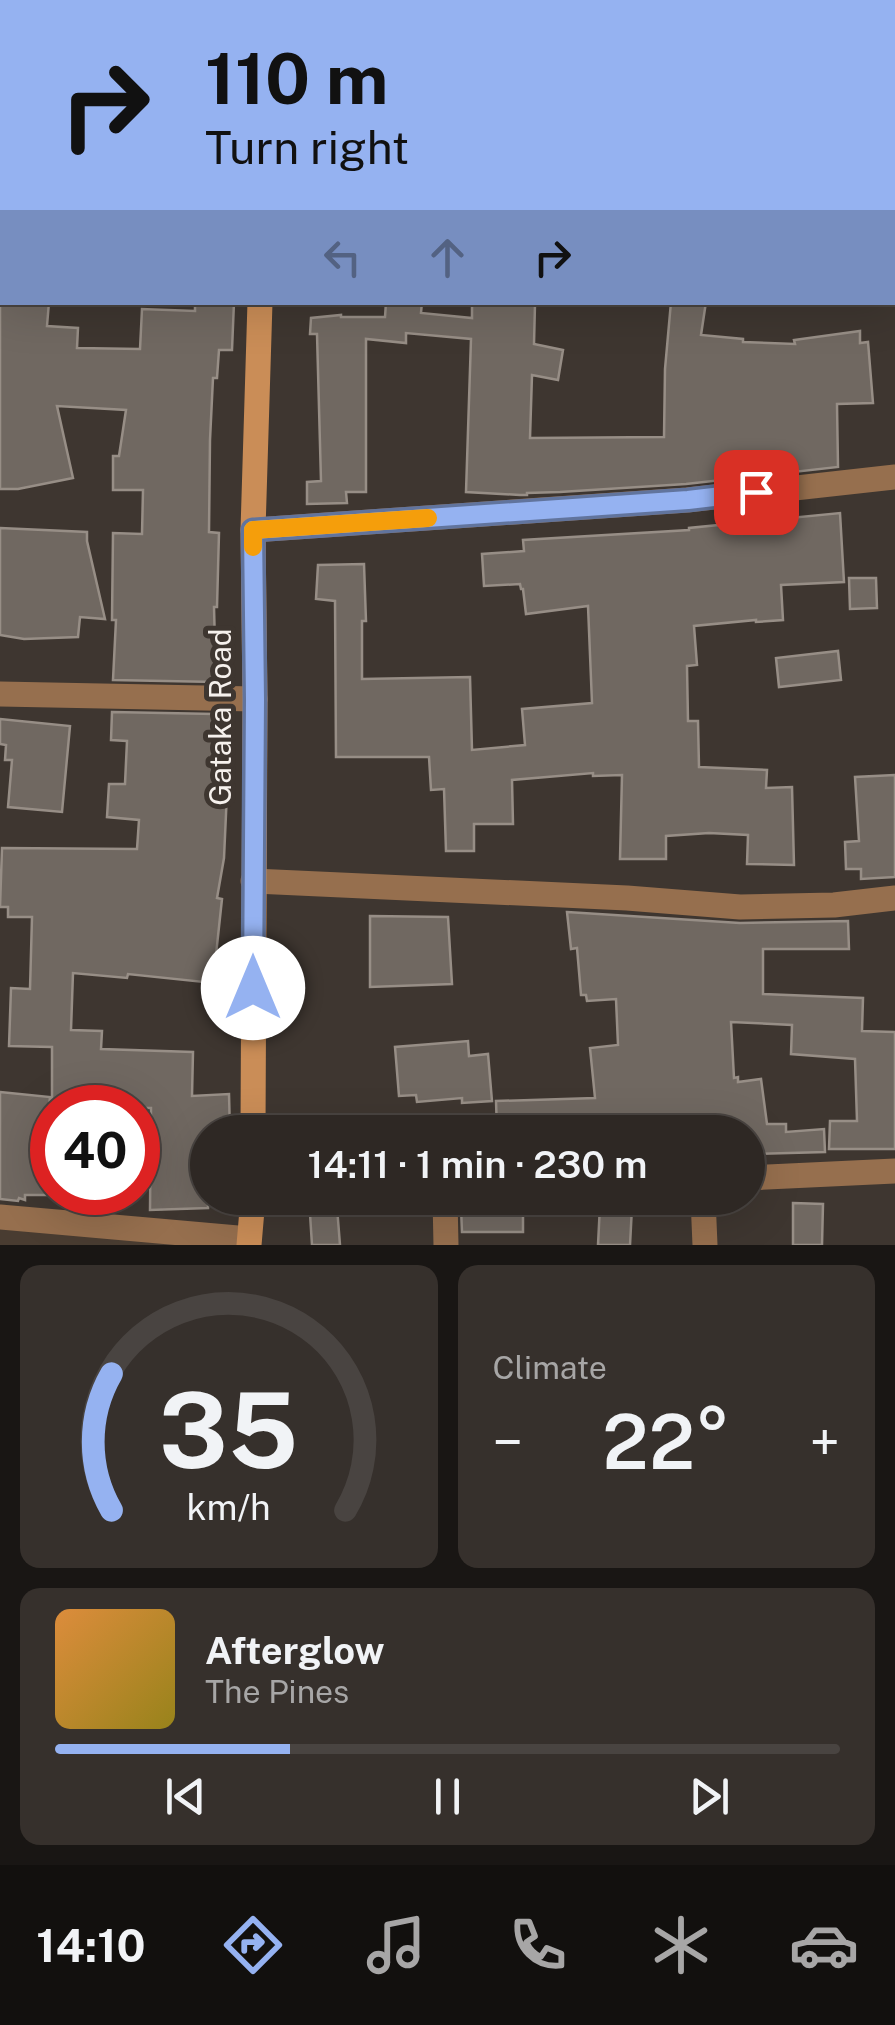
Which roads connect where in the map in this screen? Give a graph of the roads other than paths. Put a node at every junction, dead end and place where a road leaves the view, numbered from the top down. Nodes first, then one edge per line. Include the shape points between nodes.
1 (260, 305) edge
2 (895, 477) edge
3 (253, 530) junction
4 (0, 694) edge
5 (255, 700) junction
6 (253, 880) junction
7 (895, 898) edge
8 (253, 1115) edge
9 (895, 1171) edge
10 (765, 1177) edge
11 (252, 1215) edge
12 (445, 1215) edge
13 (704, 1215) edge
14 (0, 1217) edge
15 (249, 1242) edge
16 (446, 1245) edge
17 (705, 1245) edge

1 - 3 street, Gataka Road
2 - 3 street via 688,500
3 - 5 street, Gataka Road
4 - 5 street
5 - 6 street, Gataka Road
6 - 7 street via 740,907
6 - 8 street, Gataka Road
9 - 10 street
11 - 15 street
12 - 16 street
13 - 17 street
14 - 15 street

